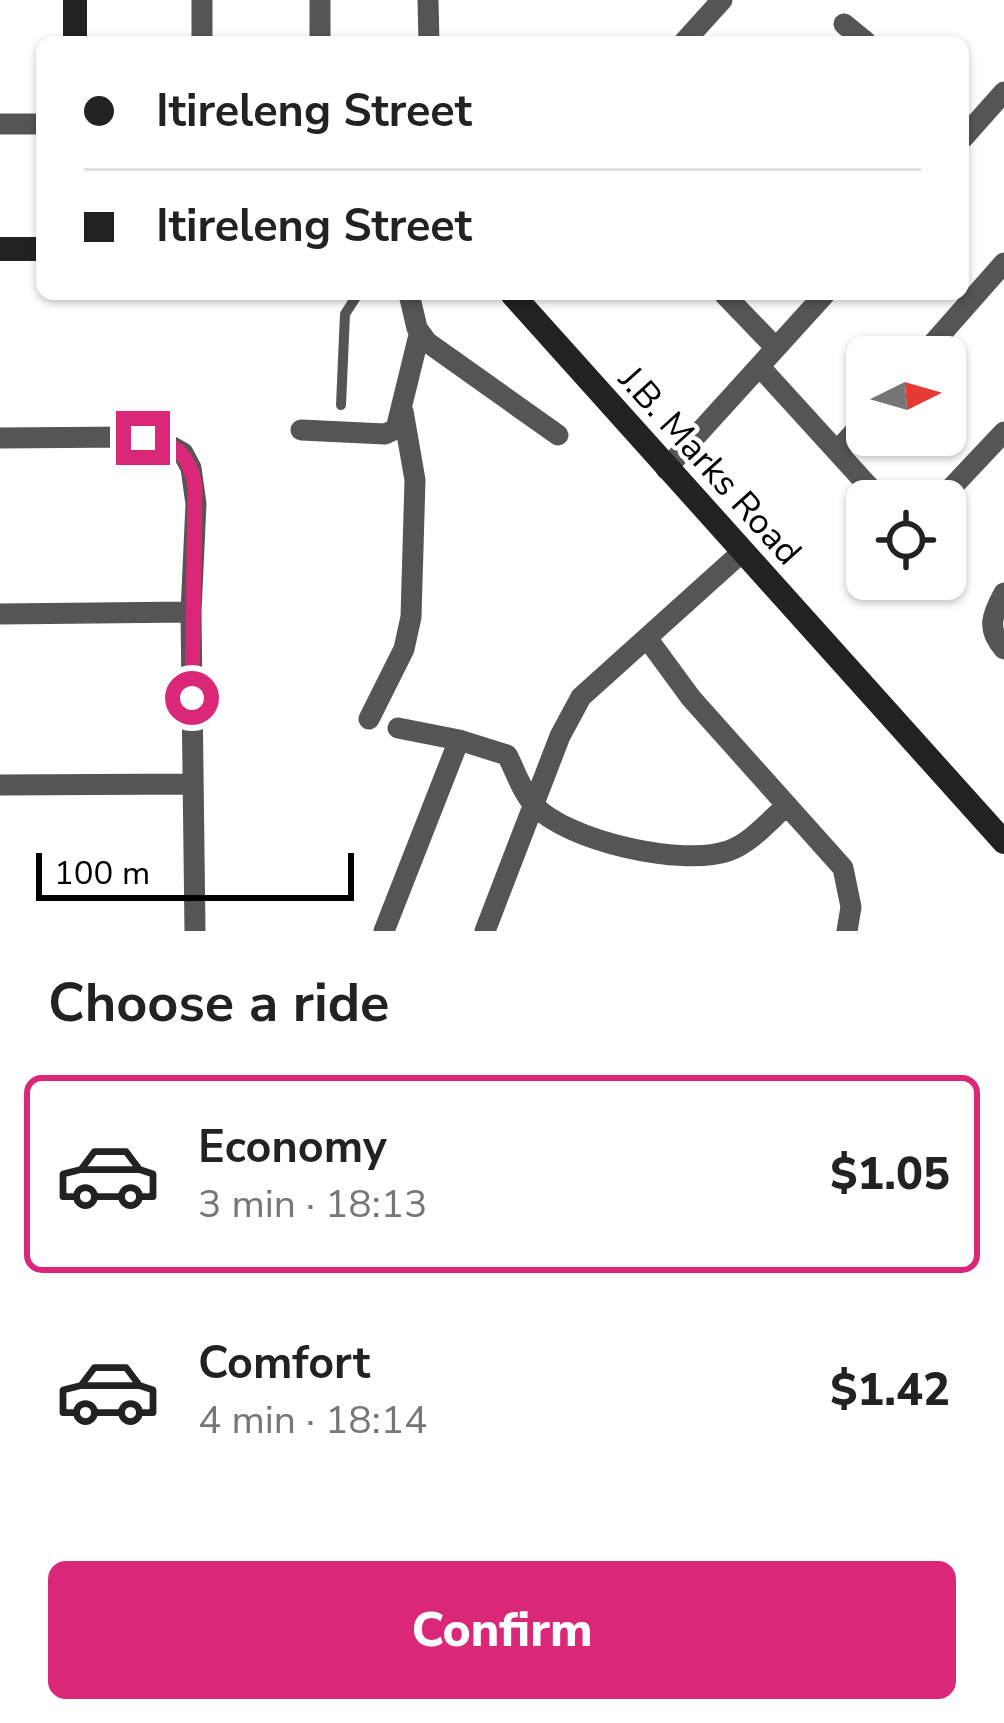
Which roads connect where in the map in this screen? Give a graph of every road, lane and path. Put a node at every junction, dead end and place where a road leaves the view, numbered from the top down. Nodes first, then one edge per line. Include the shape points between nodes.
1 (75, 0) edge
2 (202, 0) edge
3 (320, 0) edge
4 (428, 0) edge
5 (722, 0) edge
6 (844, 24) dead end
7 (75, 36) edge
8 (202, 36) edge
9 (320, 36) edge
10 (429, 36) edge
11 (689, 36) edge
12 (859, 36) edge
13 (1004, 92) edge
14 (0, 124) edge
15 (36, 124) edge
16 (969, 125) edge
17 (0, 249) edge
18 (36, 249) edge
19 (1004, 263) edge
20 (354, 300) edge
21 (410, 300) edge
22 (517, 300) edge
23 (730, 300) edge
24 (820, 300) edge
25 (419, 335) junction
26 (940, 336) edge
27 (776, 348) junction
28 (760, 367) junction
29 (340, 405) dead end
30 (403, 411) junction
31 (301, 430) dead end
32 (1004, 431) edge
33 (558, 435) dead end
34 (0, 438) edge
35 (846, 441) edge
36 (838, 450) junction
37 (666, 469) junction
38 (864, 480) edge
39 (958, 480) edge
40 (741, 553) junction
41 (1004, 593) edge
42 (191, 613) junction
43 (0, 614) edge
44 (647, 638) junction
45 (1004, 649) edge
46 (369, 719) dead end
47 (398, 728) dead end
48 (459, 740) junction
49 (192, 784) junction
50 (0, 785) edge
51 (534, 805) junction
52 (787, 805) junction
53 (1004, 842) edge
54 (195, 931) edge
55 (384, 931) edge
56 (485, 931) edge
57 (847, 931) edge

1 - 7 street
2 - 8 street
3 - 9 street
4 - 10 street
5 - 11 street
6 - 12 street
13 - 16 street
14 - 15 street
17 - 18 street
19 - 26 street
20 - 29 lane via 345,314
21 - 25 street
22 - 37 street, J.B. Marks Road
23 - 27 street
24 - 27 street
25 - 30 street
25 - 33 street
27 - 28 street
28 - 36 street
28 - 37 street
30 - 31 street via 386,434
30 - 46 street via 415,480 411,616 404,650
32 - 39 street
34 - 42 street via 130,436 183,453 195,485
35 - 36 street
36 - 38 street
37 - 40 street, J.B. Marks Road
40 - 44 street
40 - 53 street, J.B. Marks Road
41 - 45 street via 991,628
42 - 43 street
42 - 49 street
44 - 51 street via 581,697
44 - 52 street
47 - 48 street
48 - 51 street via 507,755
48 - 55 street
49 - 50 street
49 - 54 street
51 - 52 street via 622,848 660,855 727,851
51 - 56 street
52 - 57 street via 843,868

